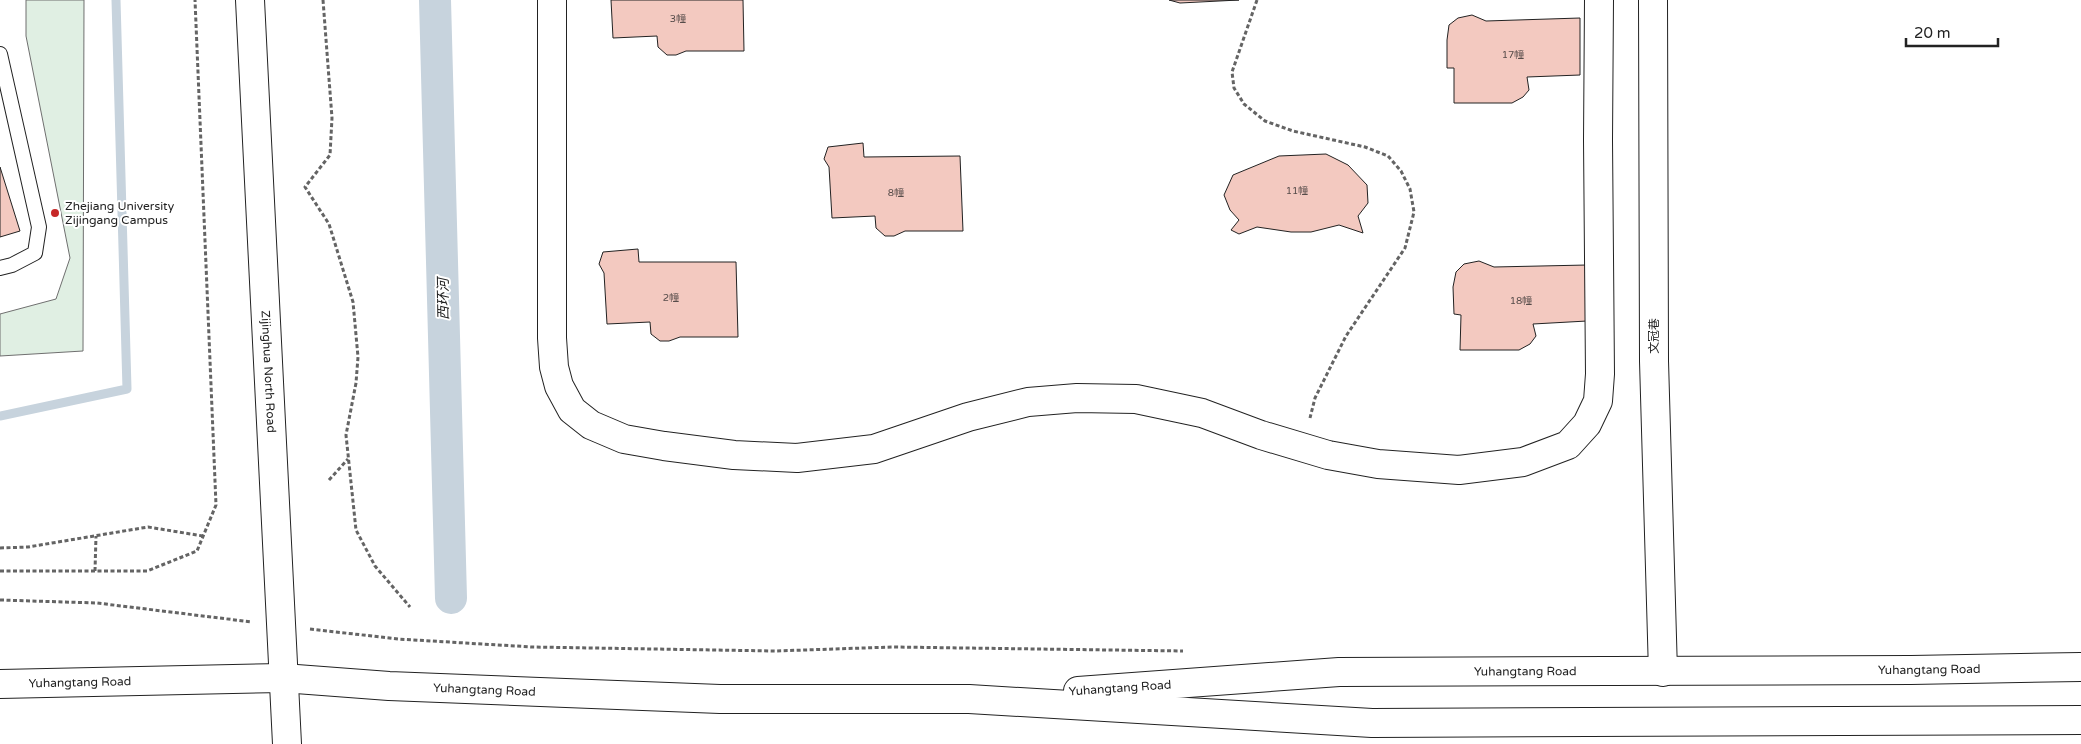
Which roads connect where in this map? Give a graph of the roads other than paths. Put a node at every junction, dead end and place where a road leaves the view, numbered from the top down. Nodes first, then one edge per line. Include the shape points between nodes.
1 (250, 0) edge
2 (552, 0) edge
3 (1599, 0) edge
4 (1653, 0) edge
5 (0, 54) edge
6 (0, 268) edge
7 (2081, 667) edge
8 (1663, 672) junction
9 (283, 678) junction
10 (0, 684) edge
11 (969, 699) junction
12 (2081, 720) edge
13 (287, 744) edge

1 - 9 main road, Zijinghua North Road
2 - 3 main road via 554,367 559,386 572,410 591,425 624,439 664,446 734,455 797,458 874,449 1028,402 1077,398 1136,399 1202,413 1261,436 1328,455 1378,464 1459,470 1523,462 1568,445 1587,424 1598,401
4 - 8 main road, 文冠巷 via 1654,361
5 - 6 lane via 39,226 35,253
7 - 8 main road, Yuhangtang Road
8 - 11 main road, Yuhangtang Road via 1339,672
9 - 10 main road, Yuhangtang Road
9 - 11 main road, Yuhangtang Road via 408,687 710,699
9 - 13 main road, Zijinghua North Road
11 - 12 main road, Yuhangtang Road via 1372,723

